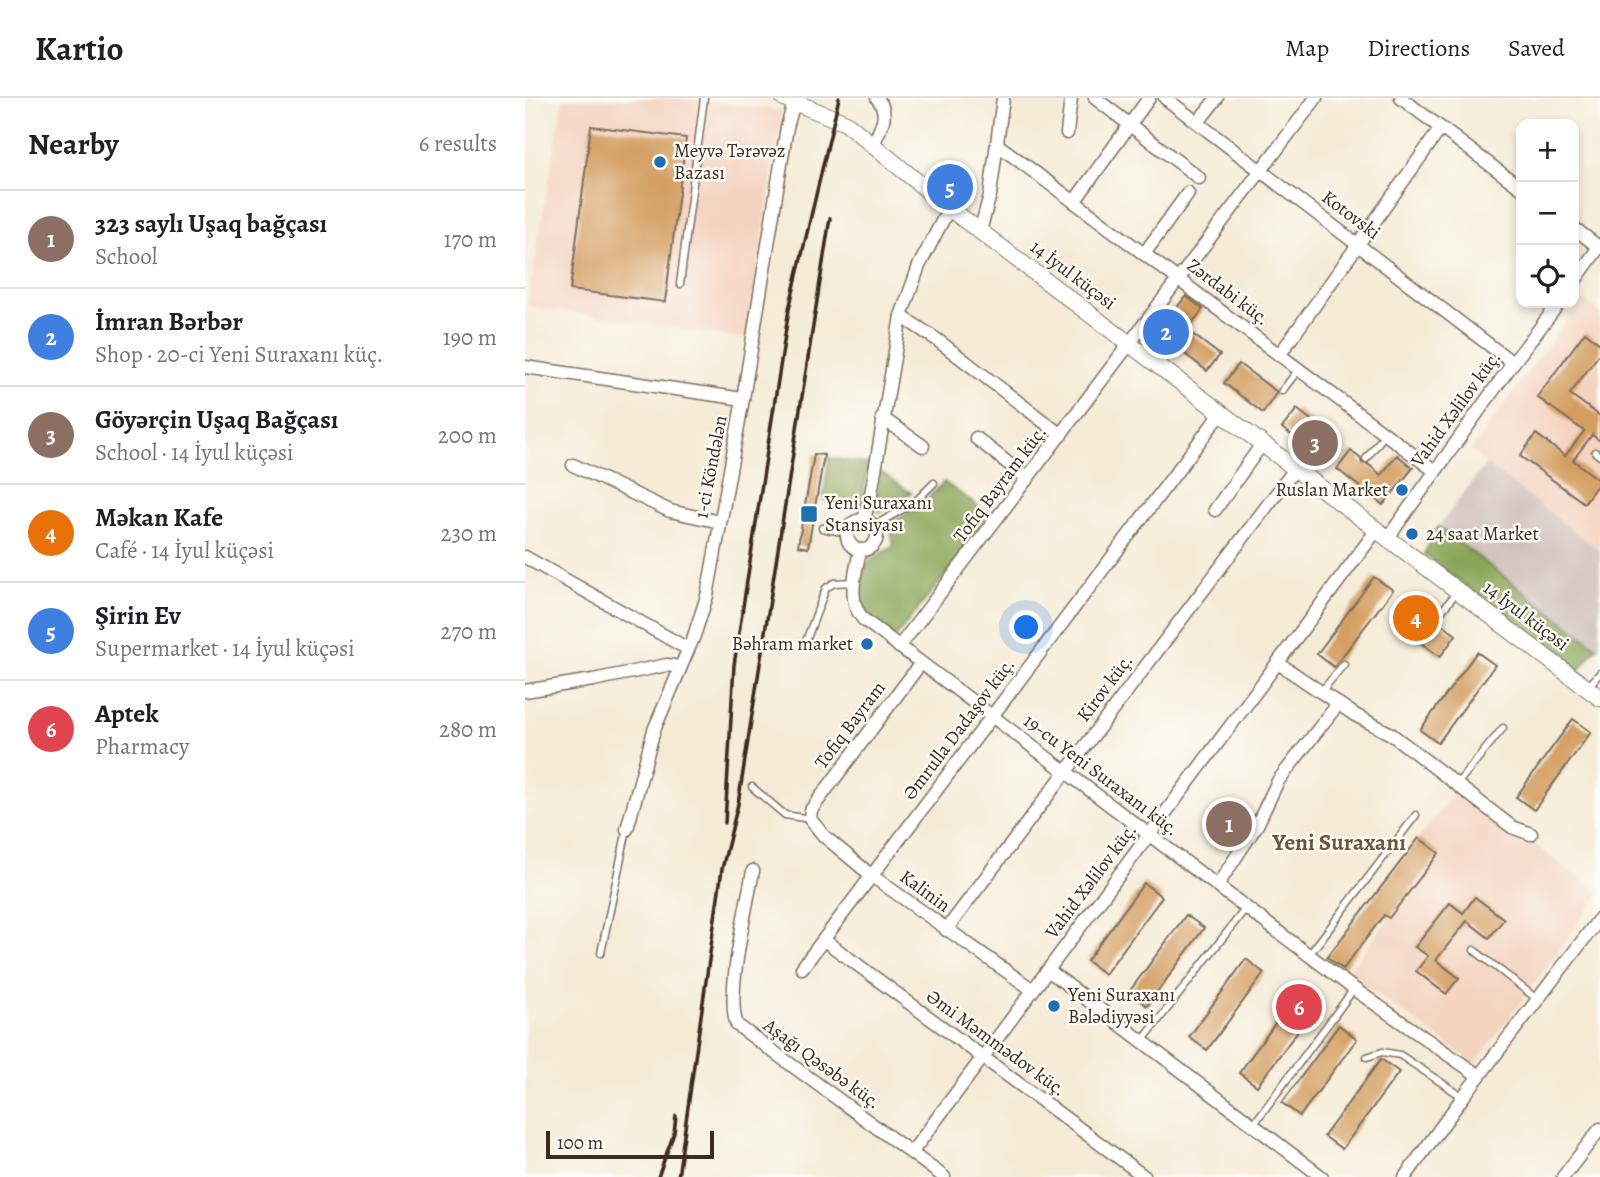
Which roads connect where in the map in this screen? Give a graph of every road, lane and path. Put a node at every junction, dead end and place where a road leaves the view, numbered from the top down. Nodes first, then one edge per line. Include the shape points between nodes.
1 (704, 98) edge
2 (877, 98) edge
3 (1003, 98) edge
4 (1071, 98) edge
5 (1095, 98) edge
6 (1149, 98) edge
7 (1165, 98) edge
8 (1217, 98) edge
9 (1316, 98) edge
10 (1401, 98) edge
11 (789, 100) edge
12 (1198, 122) junction
13 (1130, 125) junction
14 (1441, 128) junction
15 (1067, 132) dead end
16 (997, 145) junction
17 (872, 147) junction
18 (1261, 171) junction
19 (1199, 178) dead end
20 (1516, 184) edge
21 (1188, 193) dead end
22 (1074, 202) junction
23 (950, 208) junction
24 (980, 231) junction
25 (1579, 232) edge
26 (1358, 244) junction
27 (1600, 247) edge
28 (1144, 254) junction
29 (1579, 275) edge
30 (1178, 279) junction
31 (680, 284) dead end
32 (1555, 308) edge
33 (901, 316) junction
34 (1131, 344) junction
35 (1280, 354) junction
36 (1513, 363) junction
37 (525, 367) edge
38 (1299, 369) junction
39 (1282, 391) dead end
40 (743, 399) junction
41 (1221, 413) junction
42 (882, 418) junction
43 (1385, 433) junction
44 (1061, 435) junction
45 (976, 438) dead end
46 (1262, 444) junction
47 (923, 446) dead end
48 (1366, 459) dead end
49 (573, 465) dead end
50 (1295, 469) junction
51 (1435, 471) junction
52 (1028, 479) junction
53 (935, 483) dead end
54 (1215, 510) dead end
55 (720, 522) junction
56 (869, 522) junction
57 (822, 528) dead end
58 (847, 533) junction
59 (1381, 535) junction
60 (860, 550) junction
61 (525, 557) edge
62 (854, 582) junction
63 (1458, 592) junction
64 (1438, 616) dead end
65 (806, 641) dead end
66 (899, 647) junction
67 (688, 649) junction
68 (921, 663) junction
69 (1278, 663) junction
70 (1344, 664) dead end
71 (679, 667) junction
72 (1600, 673) edge
73 (525, 691) edge
74 (1321, 692) junction
75 (1594, 693) edge
76 (1338, 704) junction
77 (992, 717) junction
78 (1503, 728) dead end
79 (1066, 772) junction
80 (1456, 785) junction
81 (752, 787) dead end
82 (810, 814) junction
83 (1416, 815) dead end
84 (627, 829) joint
85 (1531, 834) dead end
86 (1149, 835) junction
87 (753, 871) dead end
88 (872, 876) junction
89 (1217, 886) junction
90 (1246, 908) junction
91 (1600, 918) edge
92 (946, 930) junction
93 (824, 940) junction
94 (1474, 950) dead end
95 (601, 953) dead end
96 (1309, 955) junction
97 (802, 968) dead end
98 (1048, 970) junction
99 (1354, 989) junction
100 (1033, 990) junction
101 (1537, 999) junction
102 (1143, 1040) junction
103 (1367, 1056) dead end
104 (981, 1057) junction
105 (1479, 1076) junction
106 (1463, 1097) junction
107 (1253, 1125) junction
108 (1600, 1129) edge
109 (912, 1152) junction
110 (944, 1177) edge
111 (1145, 1177) edge
112 (1322, 1177) edge
113 (1405, 1177) edge
114 (1563, 1177) edge

1 - 31 lane
2 - 17 street via 885,114
3 - 16 street
4 - 15 street
5 - 13 street
6 - 13 street
7 - 12 street, Kotovski
8 - 12 street
9 - 18 street, Tofiq Bayram küç.
10 - 14 street
11 - 17 street, 14 İyul küçəsi via 842,121
11 - 40 street, 1-ci Köndələn
12 - 18 street, Kotovski
13 - 19 street
13 - 22 street
14 - 20 street
14 - 26 street
16 - 22 street, Zərdabi küç.
16 - 24 street
17 - 23 street, 14 İyul küçəsi
18 - 26 street, Kotovski
18 - 30 street, Tofiq Bayram küç.
21 - 28 street
22 - 28 street, Zərdabi küç.
23 - 24 street, 14 İyul küçəsi
23 - 33 street via 919,266
24 - 34 street, 14 İyul küçəsi
25 - 27 street
26 - 35 street
26 - 36 street, Kotovski
27 - 29 street
28 - 30 street, Zərdabi küç.
30 - 34 street, Tofiq Bayram küç.
30 - 35 street, Zərdabi küç.
32 - 36 street, Vahid Xəlilov küç.
33 - 42 street
33 - 44 street
34 - 41 street, 14 İyul küçəsi
34 - 44 street, Tofiq Bayram küç.
35 - 38 street, Zərdabi küç.
36 - 51 street, Vahid Xəlilov küç.
37 - 40 street
38 - 39 lane
38 - 43 street, Zərdabi küç.
40 - 55 street, 1-ci Köndələn
41 - 46 street, 14 İyul küçəsi
41 - 77 street, Əmrulla Dadaşov küç.
42 - 47 street
42 - 56 street
43 - 48 lane
43 - 51 street, Zərdabi küç.
44 - 52 street, Tofiq Bayram küç.
45 - 52 street
46 - 50 street, 14 İyul küçəsi
46 - 54 street
49 - 55 street via 670,511
50 - 59 street, 14 İyul küçəsi
50 - 79 street, Kirov küç.
51 - 59 street, Vahid Xəlilov küç.
52 - 66 street, Tofiq Bayram küç.
53 - 56 lane via 914,503
55 - 67 street, 1-ci Köndələn via 708,596
56 - 58 street via 853,522
56 - 60 street via 877,530 876,542
57 - 58 lane
58 - 60 street via 850,544
59 - 63 street, 14 İyul küçəsi
59 - 69 street, Vahid Xəlilov küç.
60 - 62 street, 19-cu Yeni Suraxanı küç.
61 - 67 street
62 - 65 lane via 826,588
62 - 66 street, 19-cu Yeni Suraxanı küç. via 858,613
63 - 64 lane
63 - 75 street, 14 İyul küçəsi
66 - 68 street, 19-cu Yeni Suraxanı küç.
67 - 71 street, 1-ci Köndələn
68 - 77 street, 19-cu Yeni Suraxanı küç.
68 - 82 street, Tofiq Bayram
69 - 74 street
69 - 86 street, Vahid Xəlilov küç.
70 - 74 lane
71 - 73 street via 667,665
71 - 84 street, 1-ci Köndələn via 654,730
72 - 75 lane
74 - 76 street
76 - 80 street via 1391,734
76 - 89 street via 1278,781 1257,825
77 - 79 street, 19-cu Yeni Suraxanı küç.
77 - 88 street, Əmrulla Dadaşov küç.
78 - 80 lane
79 - 86 street, 19-cu Yeni Suraxanı küç.
79 - 92 street, Kirov küç.
80 - 85 street via 1512,828
81 - 82 lane via 785,815
82 - 88 street, Kalinin via 824,836
83 - 96 lane
84 - 95 lane
86 - 89 street, 19-cu Yeni Suraxanı küç.
86 - 98 street, Vahid Xəlilov küç.
87 - 109 street, Aşağı Qəsəbə küç. via 738,951 733,1015 737,1025
88 - 92 street, Kalinin
88 - 93 street, Əmrulla Dadaşov küç.
89 - 90 street, 19-cu Yeni Suraxanı küç.
90 - 96 street, 19-cu Yeni Suraxanı küç.
90 - 102 lane
91 - 101 street
92 - 100 street, Kalinin
93 - 97 street, Əmrulla Dadaşov küç.
93 - 104 street, Əmi Məmmədov küç.
94 - 101 lane
96 - 99 street, 19-cu Yeni Suraxanı küç.
98 - 100 street, Vahid Xəlilov küç.
98 - 102 street
99 - 105 street, 19-cu Yeni Suraxanı küç.
99 - 107 lane
100 - 104 street, Vahid Xəlilov küç.
101 - 105 street
102 - 107 street
103 - 106 lane via 1382,1052 1400,1055
104 - 109 street, Vahid Xəlilov küç.
104 - 111 street, Əmi Məmmədov küç.
105 - 106 street
106 - 113 street
107 - 112 street
108 - 114 street
109 - 110 street, Aşağı Qəsəbə küç.

